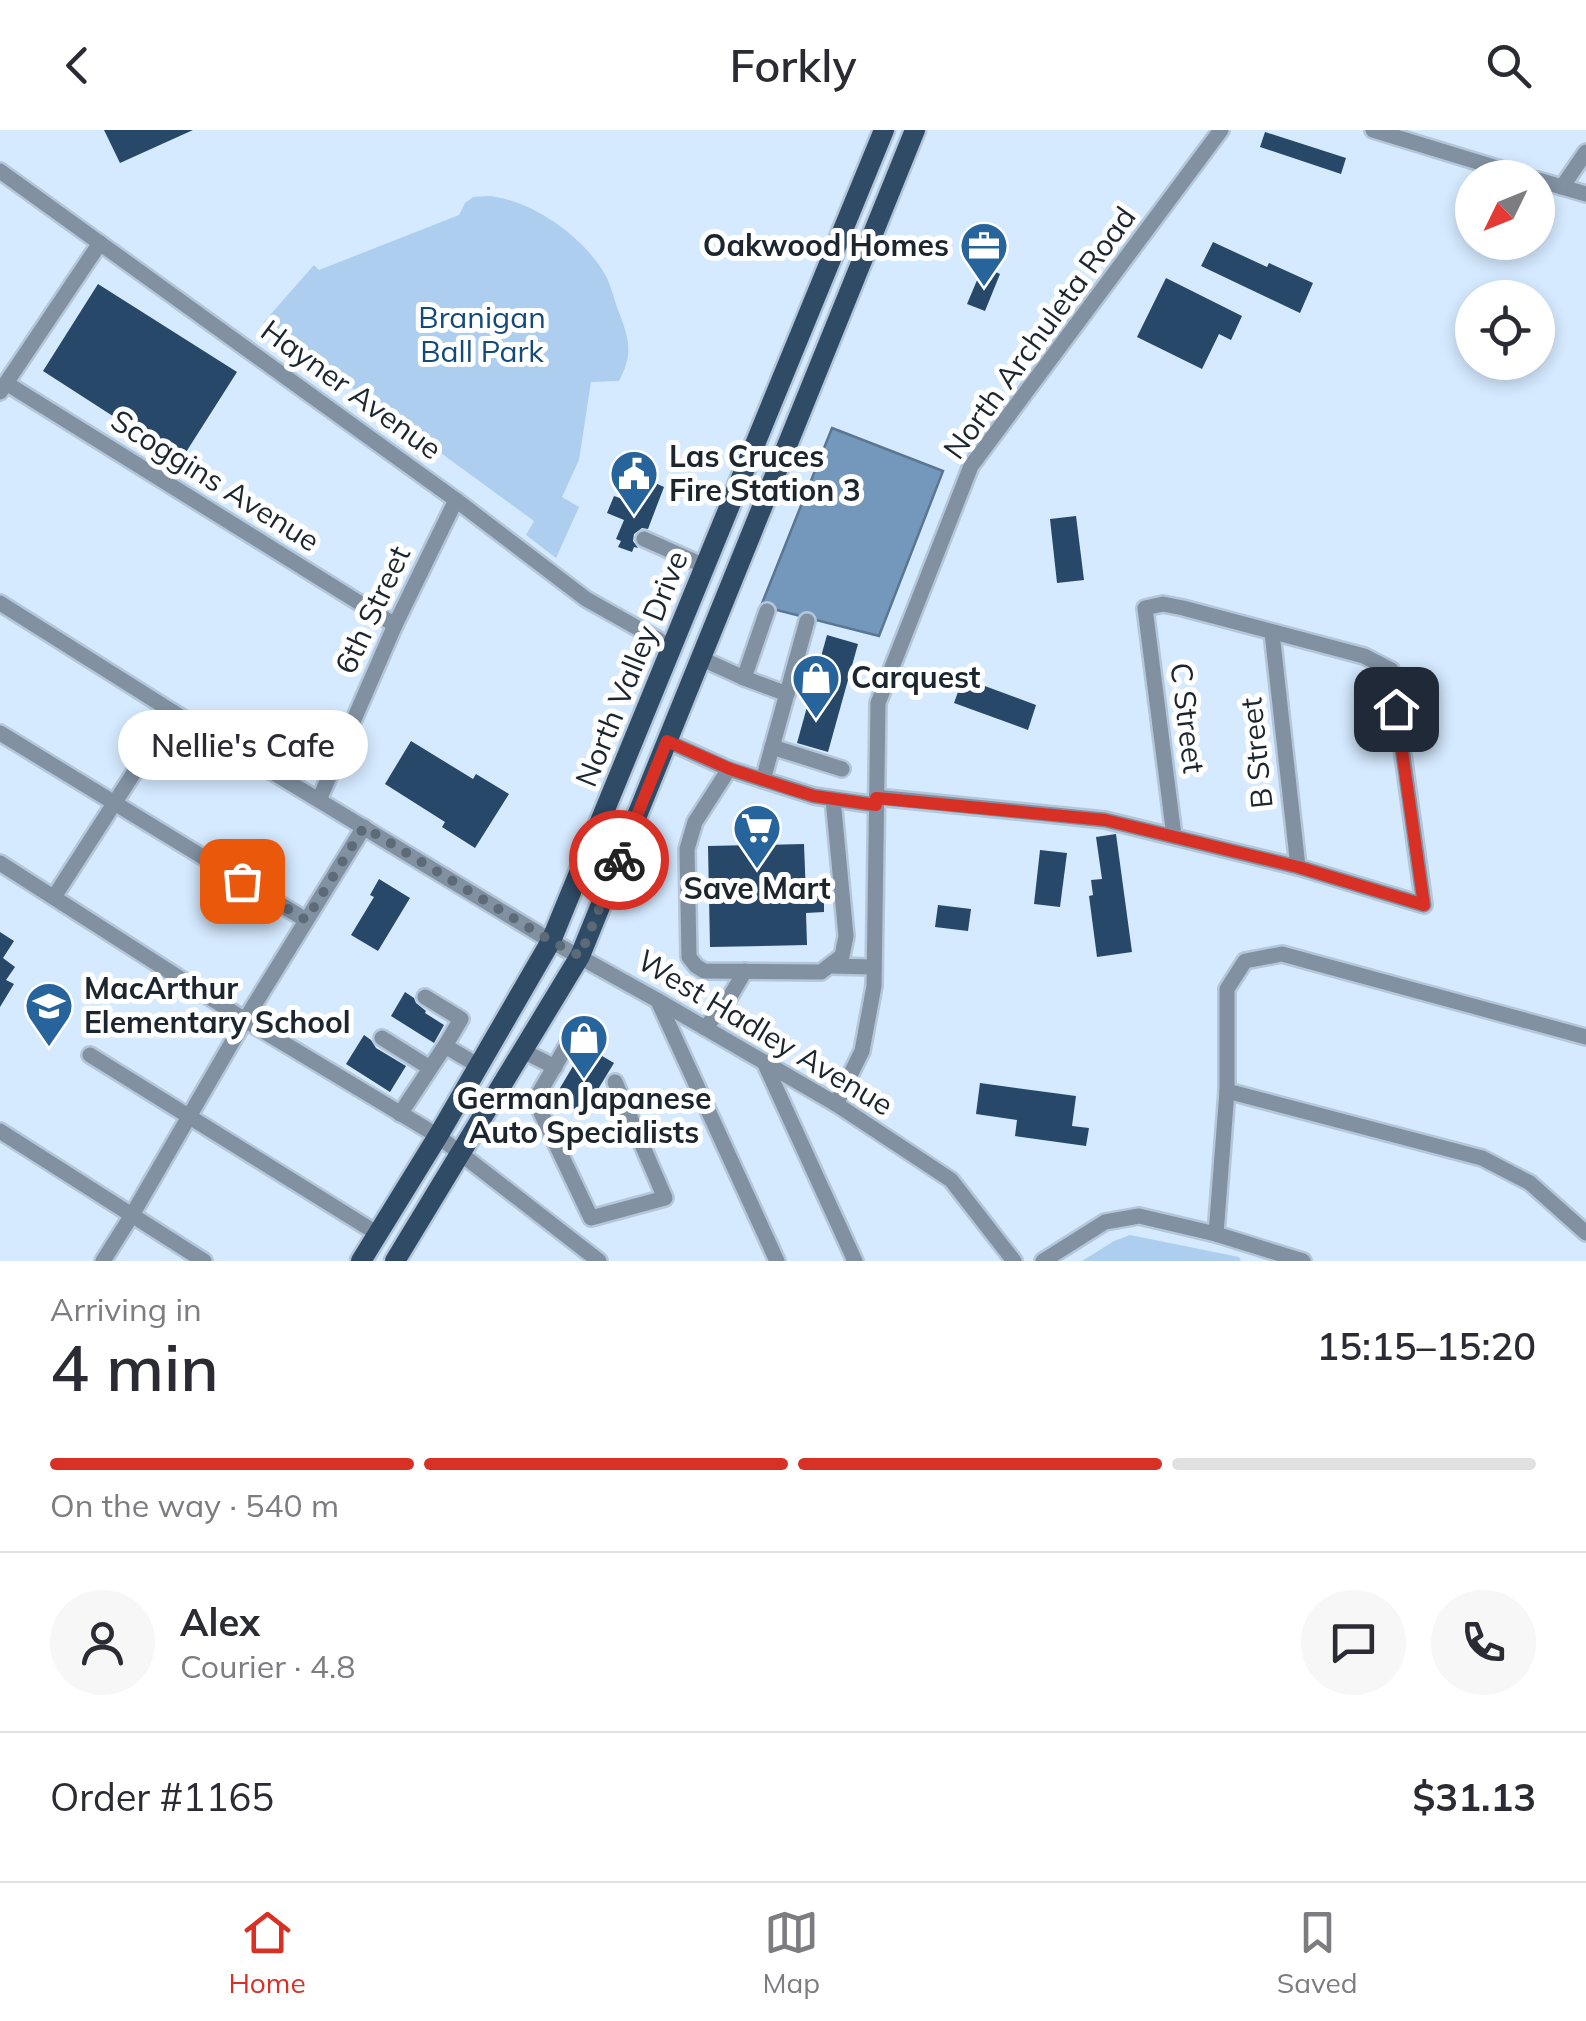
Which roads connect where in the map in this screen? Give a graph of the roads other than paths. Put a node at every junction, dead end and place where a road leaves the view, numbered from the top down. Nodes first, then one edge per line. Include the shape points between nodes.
1 (884, 130) edge
2 (915, 130) edge
3 (1222, 130) edge
4 (1373, 130) edge
5 (1586, 152) edge
6 (1472, 160) edge
7 (0, 170) edge
8 (1555, 185) edge
9 (1562, 187) junction
10 (1586, 194) edge
11 (100, 243) junction
12 (3, 387) edge
13 (456, 500) junction
14 (644, 539) dead end
15 (706, 567) junction
16 (0, 603) edge
17 (767, 611) dead end
18 (807, 621) dead end
19 (395, 626) junction
20 (1272, 633) junction
21 (673, 648) junction
22 (700, 658) junction
23 (744, 678) junction
24 (787, 694) junction
25 (172, 712) junction
26 (0, 732) edge
27 (667, 741) junction
28 (772, 747) junction
29 (730, 769) junction
30 (842, 769) dead end
31 (763, 780) junction
32 (833, 798) junction
33 (319, 800) junction
34 (876, 801) junction
35 (115, 802) junction
36 (364, 827) junction
37 (1174, 836) junction
38 (0, 863) edge
39 (1298, 867) junction
40 (54, 897) junction
41 (306, 920) junction
42 (551, 941) junction
43 (580, 956) junction
44 (832, 966) junction
45 (874, 968) junction
46 (745, 971) junction
47 (425, 997) dead end
48 (658, 1000) junction
49 (244, 1020) junction
50 (705, 1028) junction
51 (573, 1036) dead end
52 (382, 1038) dead end
53 (1586, 1038) edge
54 (444, 1046) junction
55 (523, 1051) junction
56 (90, 1055) dead end
57 (764, 1062) junction
58 (478, 1066) junction
59 (555, 1067) junction
60 (430, 1068) junction
61 (615, 1082) dead end
62 (1227, 1091) junction
63 (836, 1104) junction
64 (400, 1114) junction
65 (190, 1116) junction
66 (0, 1131) edge
67 (438, 1136) junction
68 (462, 1153) junction
69 (132, 1216) junction
70 (1586, 1233) edge
71 (378, 1234) junction
72 (1216, 1234) junction
73 (102, 1261) edge
74 (204, 1261) edge
75 (361, 1261) edge
76 (395, 1261) edge
77 (599, 1261) edge
78 (776, 1261) edge
79 (855, 1261) edge
80 (1014, 1261) edge
81 (1043, 1261) edge
82 (1302, 1261) edge

1 - 15 main road, North Valley Drive
2 - 22 main road, North Valley Drive
3 - 34 street, North Archuleta Road via 972,466 878,703
4 - 6 street
5 - 9 street
7 - 11 street, Hayner Avenue
8 - 9 street
9 - 10 street
11 - 12 street
11 - 13 street, Hayner Avenue
12 - 19 street, Scoggins Avenue
13 - 19 street, 6th Street
13 - 21 street, Hayner Avenue via 586,599
14 - 15 street
15 - 21 main road, North Valley Drive
16 - 25 street, West Hadley Avenue
17 - 23 street
18 - 24 street
19 - 33 street, 6th Street
20 - 37 street, C Street via 1163,604 1145,608
20 - 39 street, B Street
20 - 39 street via 1364,656 1391,670 1424,905
21 - 42 main road, North Valley Drive
22 - 23 street
22 - 27 main road, North Valley Drive
23 - 24 street
24 - 28 street
25 - 33 street, West Hadley Avenue
25 - 35 street
26 - 35 street
27 - 29 street
27 - 43 main road, North Valley Drive
28 - 30 street
28 - 31 street
29 - 31 street
29 - 46 street via 695,822 687,849 689,957 704,970
31 - 32 street
32 - 34 street
32 - 44 street via 846,936
33 - 36 street, West Hadley Avenue
34 - 37 street via 1105,820
34 - 45 street, North Archuleta Road
35 - 40 street
35 - 41 street
36 - 41 street
36 - 42 street, West Hadley Avenue
37 - 39 street
38 - 40 street
40 - 49 street
41 - 49 street
42 - 43 street, West Hadley Avenue
42 - 58 main road, North Valley Drive
43 - 48 street, West Hadley Avenue
43 - 55 main road, North Valley Drive
44 - 45 street
44 - 46 street via 821,972
45 - 63 street, North Archuleta Road via 862,1051
46 - 50 street
47 - 54 street via 461,1020
48 - 50 street, West Hadley Avenue
48 - 78 street
49 - 64 street
49 - 65 street
50 - 57 street, West Hadley Avenue
51 - 59 street
52 - 60 street
53 - 62 street via 1282,954 1246,960 1228,989
54 - 58 street
54 - 60 street
55 - 59 street
55 - 68 main road, North Valley Drive
56 - 65 street
57 - 63 street, West Hadley Avenue
57 - 79 street
58 - 67 main road, North Valley Drive
59 - 61 street via 534,1100 591,1218 665,1198
60 - 64 street
62 - 70 street via 1482,1158 1530,1183
62 - 72 street
63 - 80 street, West Hadley Avenue via 951,1180
64 - 67 street
65 - 69 street
65 - 71 street
66 - 69 street
67 - 68 street
67 - 71 main road, North Valley Drive
68 - 76 main road, North Valley Drive
68 - 77 street
69 - 73 street
69 - 74 street
71 - 75 main road, North Valley Drive
72 - 81 street via 1139,1216 1105,1222
72 - 82 street

